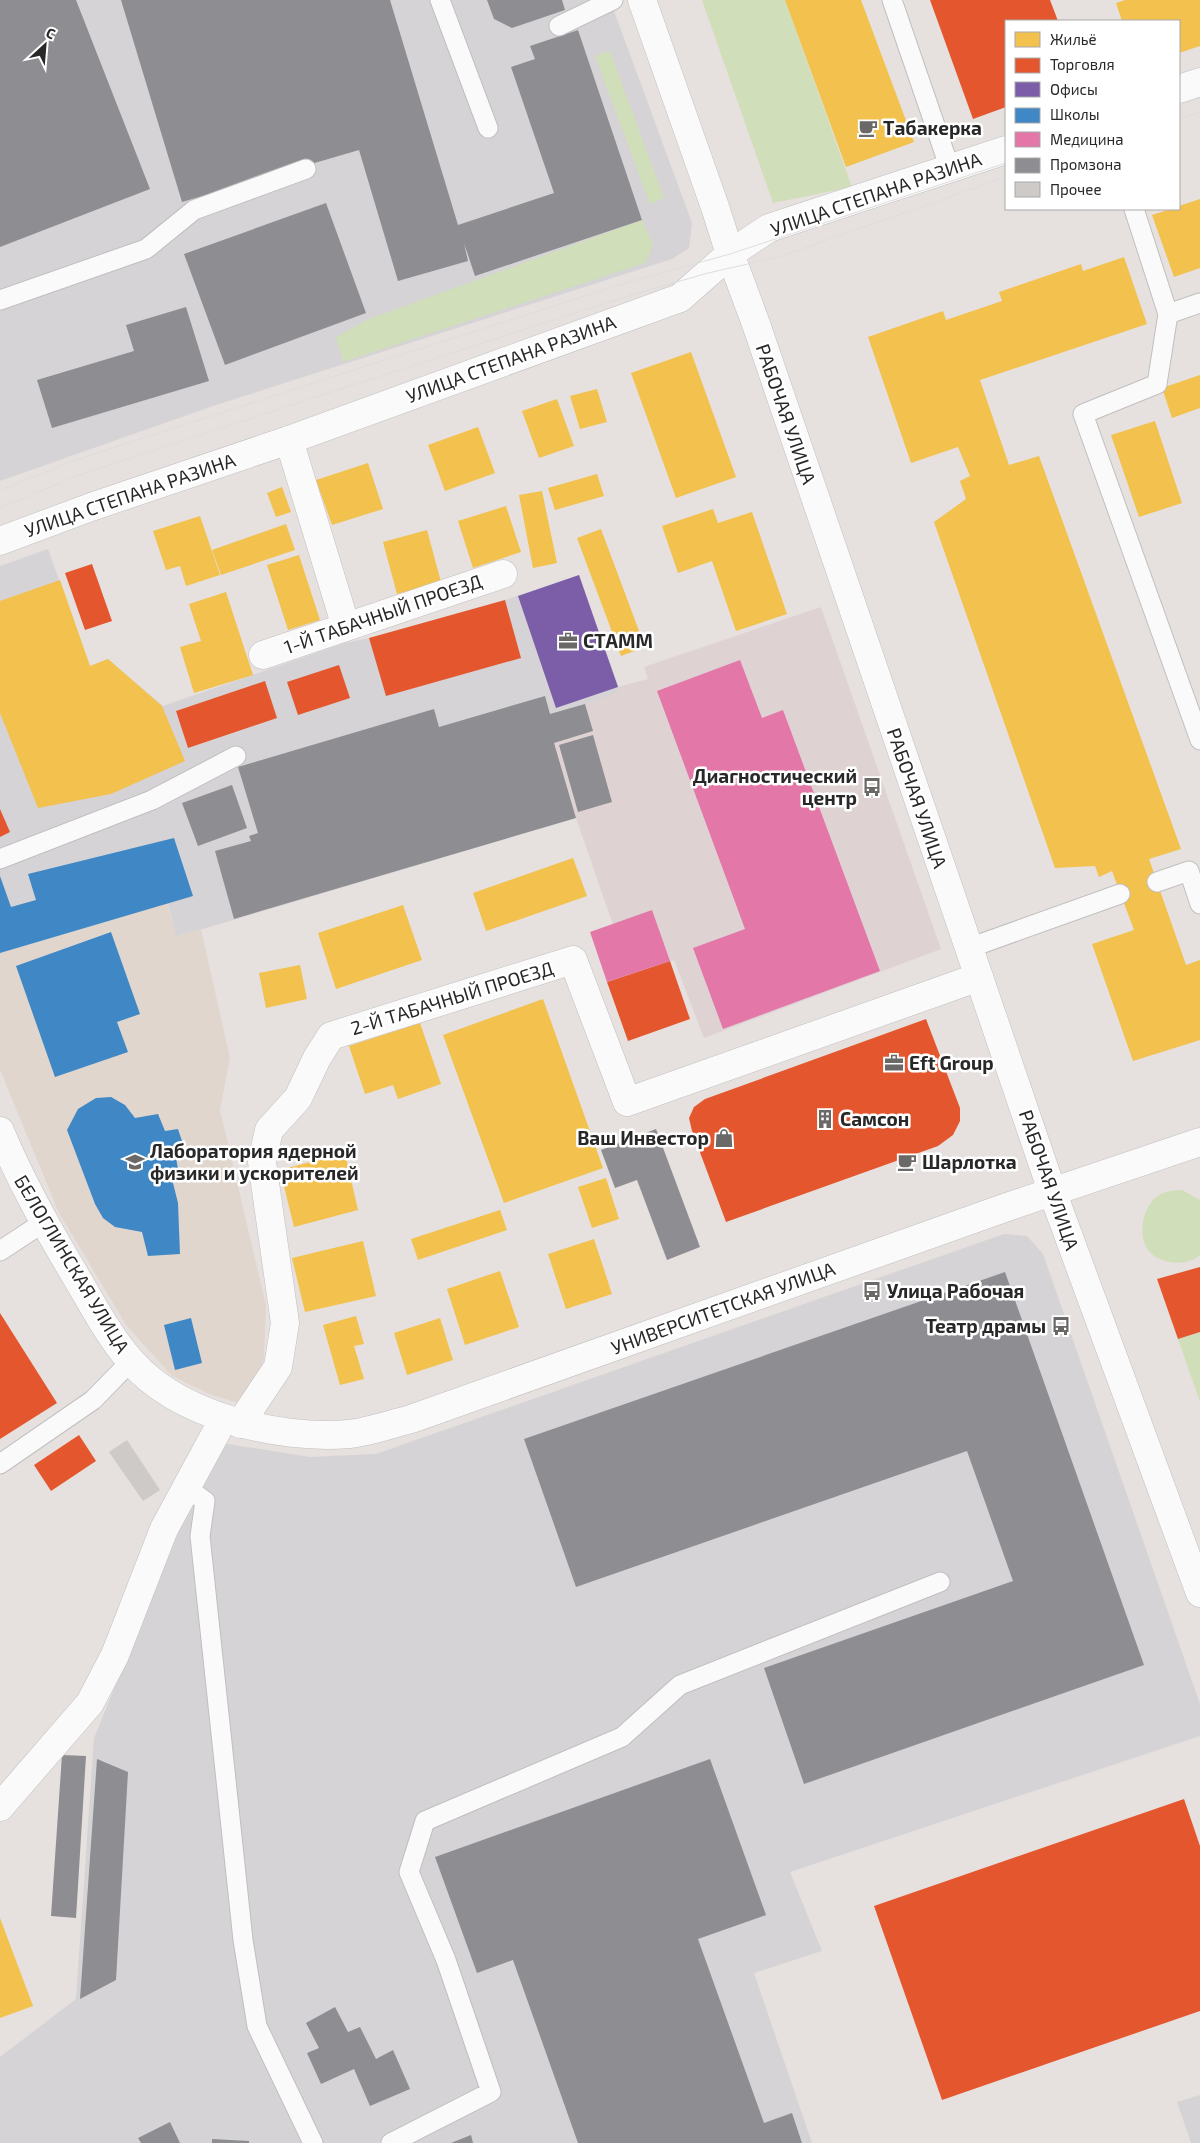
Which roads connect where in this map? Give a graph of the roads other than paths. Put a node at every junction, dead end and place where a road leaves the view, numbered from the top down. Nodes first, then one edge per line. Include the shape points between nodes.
1 (440, 0) edge
2 (613, 0) edge
3 (642, 0) edge
4 (892, 0) edge
5 (559, 26) dead end
6 (1200, 82) edge
7 (1180, 90) edge
8 (488, 128) dead end
9 (1005, 150) edge
10 (306, 169) dead end
11 (950, 169) junction
12 (1134, 210) edge
13 (730, 254) junction
14 (0, 300) edge
15 (1200, 303) edge
16 (1168, 314) junction
17 (289, 440) junction
18 (0, 541) edge
19 (503, 574) dead end
20 (346, 627) junction
21 (263, 655) dead end
22 (1200, 740) edge
23 (236, 756) dead end
24 (0, 859) edge
25 (1194, 869) edge
26 (1157, 882) dead end
27 (1120, 894) dead end
28 (1200, 904) edge
29 (970, 948) junction
30 (979, 977) junction
31 (0, 1131) edge
32 (1200, 1142) edge
33 (1052, 1191) junction
34 (44, 1222) junction
35 (0, 1251) edge
36 (130, 1361) junction
37 (232, 1421) junction
38 (0, 1464) edge
39 (187, 1488) junction
40 (940, 1582) dead end
41 (1200, 1592) edge
42 (0, 1807) edge
43 (313, 2143) edge
44 (391, 2143) edge

1 - 8 lane
2 - 5 lane
3 - 13 main road, РАБОЧАЯ УЛИЦА
4 - 11 lane
6 - 7 main road
9 - 11 main road, УЛИЦА СТЕПАНА РАЗИНА
10 - 14 lane via 194,210 146,249
11 - 13 main road, УЛИЦА СТЕПАНА РАЗИНА via 768,228
12 - 16 lane
13 - 17 main road, УЛИЦА СТЕПАНА РАЗИНА via 680,298
13 - 29 main road, РАБОЧАЯ УЛИЦА
15 - 16 lane
16 - 22 lane via 1157,384 1083,414
17 - 18 main road, УЛИЦА СТЕПАНА РАЗИНА
17 - 20 main road
19 - 20 main road, 1-Й ТАБАЧНЫЙ ПРОЕЗД
20 - 21 main road, 1-Й ТАБАЧНЫЙ ПРОЕЗД
23 - 24 lane via 152,800
25 - 26 lane
25 - 28 lane
27 - 29 lane
29 - 30 main road, РАБОЧАЯ УЛИЦА
30 - 33 main road, РАБОЧАЯ УЛИЦА
30 - 37 main road, 2-Й ТАБАЧНЫЙ ПРОЕЗД via 627,1102 573,960 331,1036 298,1098 269,1130 262,1162 285,1323 278,1367
31 - 34 main road, БЕЛОГЛИНСКАЯ УЛИЦА via 18,1174
32 - 33 main road, УНИВЕРСИТЕТСКАЯ УЛИЦА
33 - 37 main road, УНИВЕРСИТЕТСКАЯ УЛИЦА via 411,1419 349,1434 290,1433
33 - 41 main road, РАБОЧАЯ УЛИЦА
34 - 35 lane
34 - 36 main road, БЕЛОГЛИНСКАЯ УЛИЦА
36 - 37 main road, БЕЛОГЛИНСКАЯ УЛИЦА via 162,1389
36 - 38 lane via 93,1400
37 - 39 main road
39 - 42 main road via 164,1529 115,1655 90,1703
39 - 43 lane via 205,1501 200,1536 244,1940 257,2026
40 - 44 lane via 680,1684 622,1737 425,1821 409,1872 446,1960 491,2092

